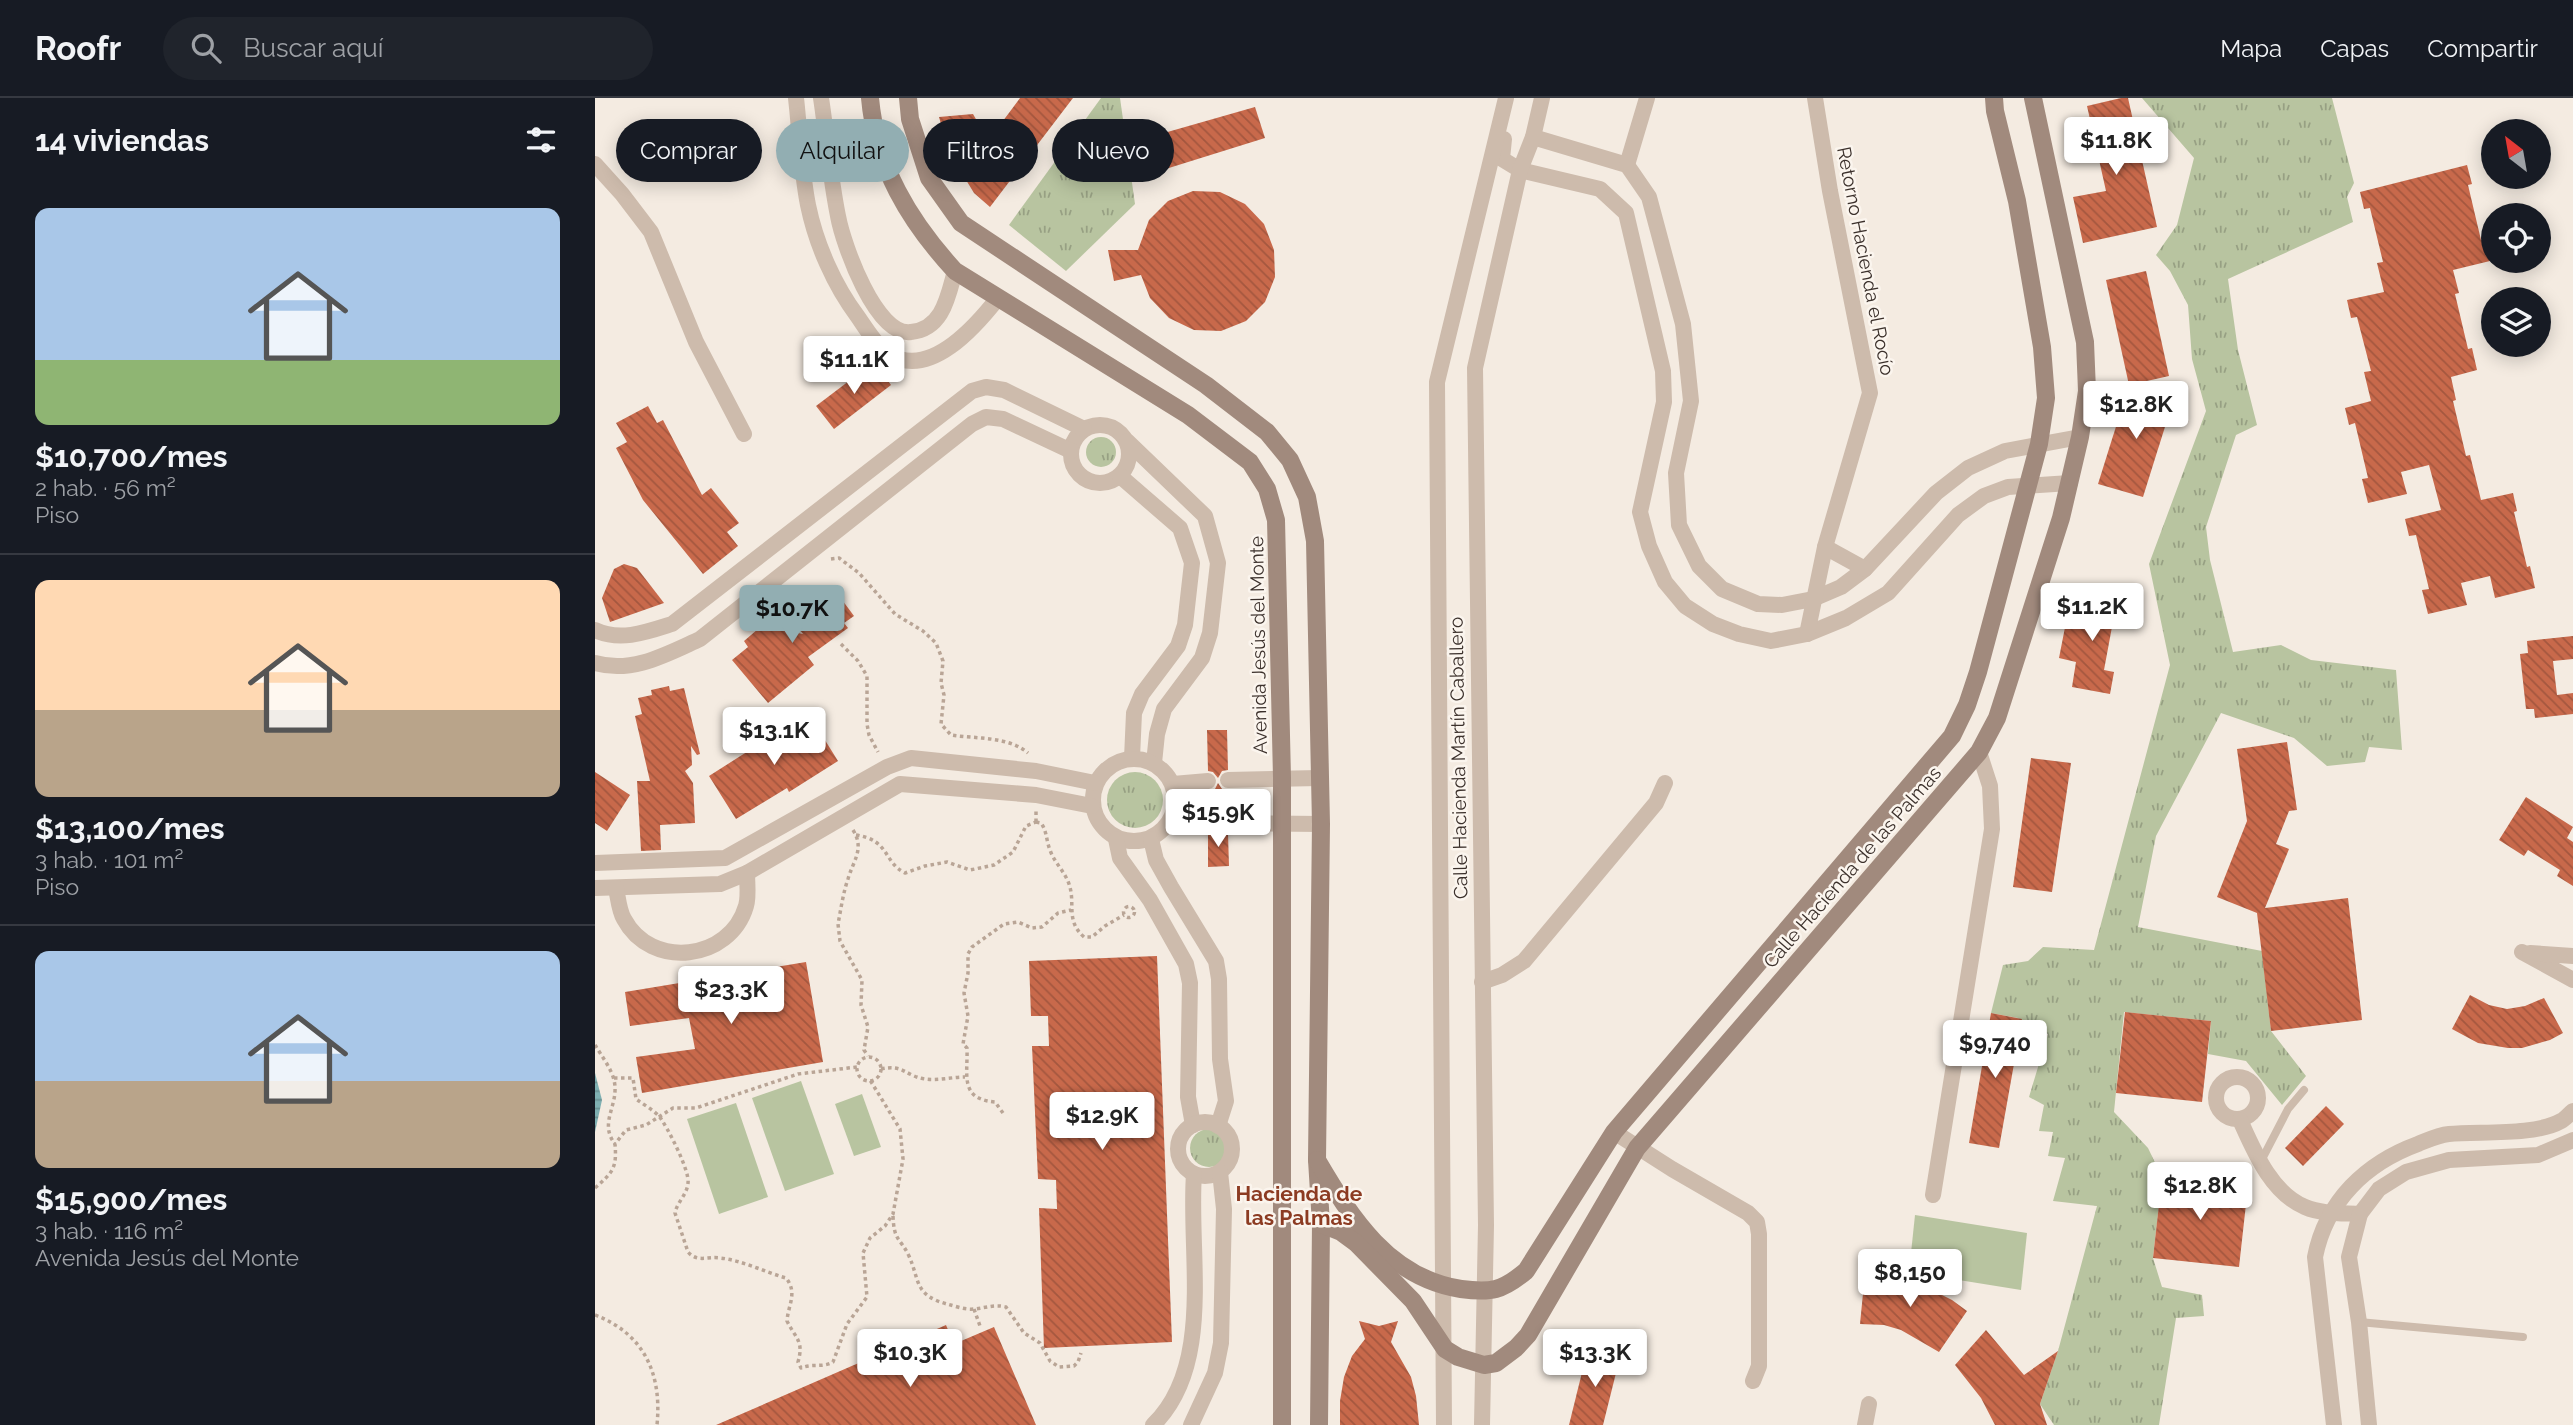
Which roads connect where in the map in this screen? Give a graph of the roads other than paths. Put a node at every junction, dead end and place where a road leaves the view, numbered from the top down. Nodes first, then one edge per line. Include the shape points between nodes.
1 (796, 98) edge
2 (821, 98) edge
3 (870, 98) edge
4 (908, 98) edge
5 (1507, 98) edge
6 (1542, 98) edge
7 (1647, 98) edge
8 (1815, 98) edge
9 (1994, 98) edge
10 (2033, 98) edge
11 (1533, 137) junction
12 (595, 164) edge
13 (1627, 165) junction
14 (1520, 170) junction
15 (955, 271) junction
16 (998, 298) junction
17 (1084, 429) junction
18 (744, 434) dead end
19 (2080, 437) junction
20 (1127, 441) junction
21 (2039, 444) junction
22 (1071, 451) junction
23 (1119, 476) junction
24 (2070, 483) junction
25 (2029, 485) junction
26 (1936, 494) junction
27 (1918, 514) junction
28 (1958, 515) junction
29 (1942, 533) junction
30 (1825, 547) junction
31 (1865, 569) junction
32 (1813, 598) junction
33 (595, 630) edge
34 (1807, 634) junction
35 (595, 663) edge
36 (1979, 752) junction
37 (1132, 758) junction
38 (1154, 763) junction
39 (1282, 778) junction
40 (1319, 778) junction
41 (1228, 780) dead end
42 (1208, 781) dead end
43 (1095, 783) junction
44 (1665, 783) dead end
45 (1173, 784) junction
46 (1092, 806) junction
47 (1228, 823) dead end
48 (1208, 824) dead end
49 (1281, 824) junction
50 (1321, 824) junction
51 (1167, 826) junction
52 (1116, 839) junction
53 (1151, 839) junction
54 (595, 863) edge
55 (747, 873) junction
56 (1822, 887) junction
57 (595, 888) edge
58 (616, 888) junction
59 (1845, 908) junction
60 (2573, 956) edge
61 (2573, 980) edge
62 (1482, 982) junction
63 (2304, 1090) dead end
64 (2573, 1111) edge
65 (2240, 1120) dead end
66 (1193, 1125) junction
67 (1218, 1126) junction
68 (1614, 1132) junction
69 (2573, 1140) edge
70 (1637, 1148) junction
71 (1317, 1160) junction
72 (2260, 1163) junction
73 (1220, 1172) junction
74 (1193, 1174) junction
75 (1933, 1195) dead end
76 (2330, 1212) junction
77 (2360, 1214) junction
78 (1321, 1224) junction
79 (1444, 1286) junction
80 (1485, 1292) junction
81 (2359, 1322) junction
82 (2523, 1337) dead end
83 (1445, 1349) junction
84 (1484, 1365) junction
85 (1753, 1381) dead end
86 (1869, 1404) dead end
87 (1153, 1425) edge
88 (1191, 1425) edge
89 (1282, 1425) edge
90 (1319, 1425) edge
91 (1444, 1425) edge
92 (1482, 1425) edge
93 (1865, 1425) edge
94 (2334, 1425) edge
95 (2368, 1425) edge

1 - 16 street via 808,205 824,257 846,302 878,345 897,358 929,358 977,324
2 - 15 street via 838,218 854,266 877,310 899,332 921,330 940,315
3 - 15 main road, Avenida Jesús del Monte via 882,160 901,200 927,240
4 - 40 main road via 929,178 961,223 1206,385 1267,432 1290,460 1307,497 1315,541
5 - 14 street via 1502,159
5 - 79 street, Calle Hacienda Martín Caballero via 1437,382
6 - 11 street, Calle Hacienda Martín Caballero
7 - 13 street
8 - 30 street, Retorno Hacienda el Rocío via 1870,393
9 - 21 main road, Calle Hacienda de las Palmas via 2042,347 2046,398
10 - 19 main road, Calle Hacienda de las Palmas via 2085,342 2087,391
11 - 13 street
11 - 14 street, Calle Hacienda Martín Caballero
12 - 18 street via 651,232 696,342
13 - 32 street via 1649,197 1683,324 1691,401 1676,473 1679,525 1699,566 1723,589 1758,604 1782,605
14 - 34 street via 1600,188 1626,213 1663,371 1664,402 1640,512 1665,582 1685,606 1739,634 1771,640
14 - 62 street, Calle Hacienda Martín Caballero via 1475,368
15 - 16 main road, Avenida Jesús del Monte
16 - 39 main road, Avenida Jesús del Monte via 1188,415 1250,462 1267,489 1276,520
17 - 20 street via 1108,426
17 - 22 street
17 - 33 street via 1003,390 986,387 972,391 672,624 630,635 608,636
19 - 21 street
19 - 24 main road, Calle Hacienda de las Palmas
20 - 23 street via 1130,453
20 - 38 street via 1205,516 1218,563 1210,632 1202,658 1164,709
21 - 25 main road, Calle Hacienda de las Palmas
21 - 26 street via 2004,451 1968,468
22 - 23 street via 1074,468 1087,480 1104,483
22 - 35 street via 1003,419 986,417 700,639 649,663
23 - 37 street via 1180,528 1192,563 1185,625 1178,646 1142,694 1135,713
24 - 25 street
24 - 36 main road, Calle Hacienda de las Palmas via 2004,698
25 - 28 street via 1984,496
25 - 56 main road, Calle Hacienda de las Palmas via 1978,672 1952,736
26 - 27 street
26 - 28 street
27 - 29 street
27 - 31 street
28 - 29 street
29 - 34 street via 1888,593
30 - 31 street
30 - 32 street, Retorno Hacienda el Rocío
31 - 32 street via 1841,587
32 - 34 street, Retorno Hacienda el Rocío
36 - 59 main road, Calle Hacienda de las Palmas
36 - 75 street via 1990,786 1992,829
37 - 38 street
37 - 43 street via 1110,765
38 - 45 street
39 - 40 street
39 - 41 street
39 - 49 main road, Avenida Jesús del Monte
40 - 50 main road
42 - 45 street
43 - 46 street
43 - 54 street via 1036,771 911,758 725,858
44 - 62 street via 1656,803 1524,961
45 - 51 street via 1176,806
46 - 52 street via 1100,825
46 - 55 street via 1036,795 900,784
47 - 49 street
48 - 51 street
49 - 50 street
49 - 89 main road, Avenida Jesús del Monte
50 - 71 main road
51 - 53 street
52 - 53 street
52 - 66 street via 1120,858 1186,964 1190,983 1188,1097
53 - 67 street via 1156,859 1216,961 1226,1101
55 - 58 street via 720,884
55 - 58 street via 747,905 731,933 705,951 673,955 644,943 623,919
56 - 59 main road
56 - 68 main road, Calle Hacienda de las Palmas
57 - 58 street
59 - 70 main road, Calle Hacienda de las Palmas
60 - 61 street via 2522,952
62 - 80 street, Calle Hacienda Martín Caballero
63 - 72 lane
64 - 76 street via 2561,1122 2531,1129 2445,1134 2396,1152 2363,1172
65 - 72 street
66 - 67 street
66 - 74 street via 1178,1146 1179,1159
67 - 73 street via 1227,1133 1232,1154
68 - 70 street
68 - 80 main road, Calle Hacienda de las Palmas via 1526,1271 1511,1283
69 - 77 street via 2538,1155 2449,1160 2406,1172 2379,1189
70 - 84 main road, Calle Hacienda de las Palmas via 1528,1335 1505,1357
70 - 85 street via 1756,1222 1759,1366
71 - 78 main road
71 - 79 main road via 1345,1209 1379,1249
72 - 76 street via 2285,1194 2305,1207
73 - 74 street via 1206,1177
73 - 88 street via 1224,1209 1221,1343 1215,1373
74 - 87 street via 1195,1329 1177,1393
76 - 77 street
76 - 94 street via 2315,1257
77 - 81 street via 2349,1257
78 - 83 main road via 1356,1243 1413,1301
78 - 90 main road
79 - 80 main road
79 - 83 street, Calle Hacienda Martín Caballero
80 - 84 street, Calle Hacienda Martín Caballero
81 - 82 lane
81 - 95 street
83 - 84 main road
83 - 91 street, Calle Hacienda Martín Caballero
84 - 92 street, Calle Hacienda Martín Caballero
86 - 93 street

